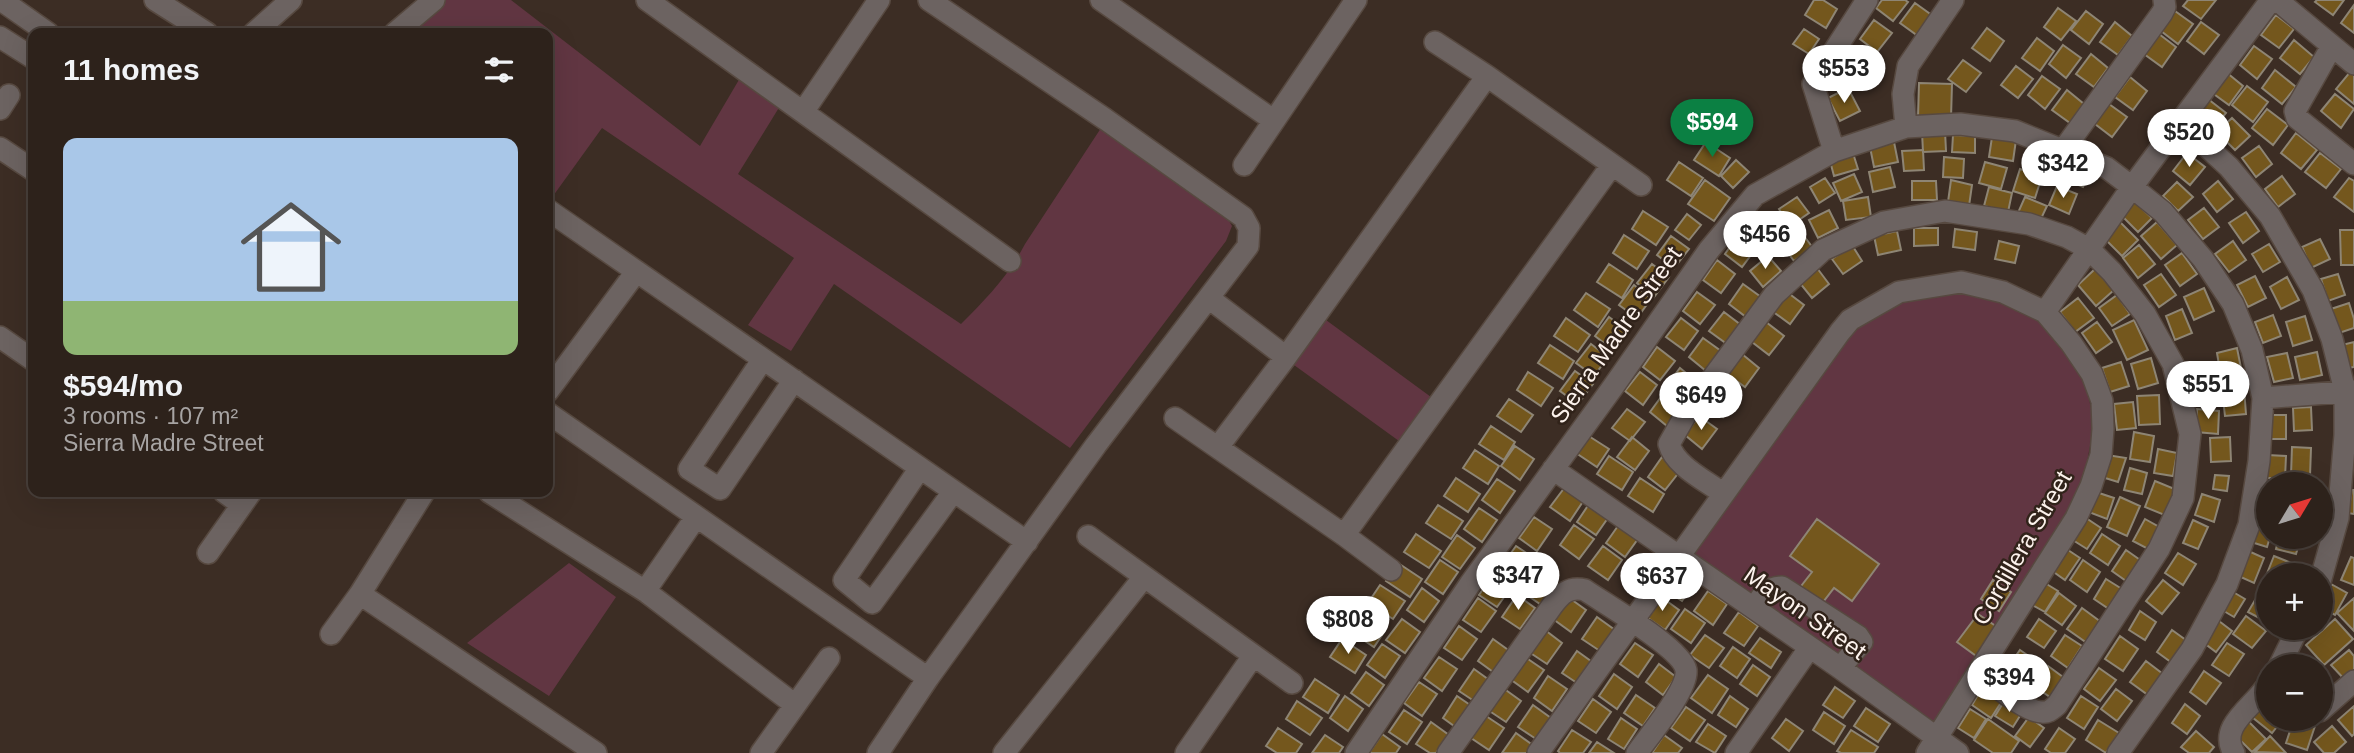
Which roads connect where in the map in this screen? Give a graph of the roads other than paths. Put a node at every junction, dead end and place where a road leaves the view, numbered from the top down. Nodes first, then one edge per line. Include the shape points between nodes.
1 (1, 0) edge
2 (155, 0) edge
3 (291, 0) edge
4 (647, 0) edge
5 (879, 0) edge
6 (929, 0) edge
7 (1101, 0) edge
8 (1356, 0) edge
9 (1867, 0) edge
10 (1953, 0) edge
11 (2164, 0) edge
12 (2271, 0) edge
13 (2277, 0) edge
14 (420, 4) edge
15 (41, 28) edge
16 (199, 28) edge
17 (260, 28) edge
18 (400, 28) edge
19 (0, 37) edge
20 (1435, 42) dead end
21 (2332, 46) junction
22 (27, 54) edge
23 (2354, 64) edge
24 (1487, 76) junction
25 (803, 112) junction
26 (1273, 120) junction
27 (2181, 123) junction
28 (1906, 127) junction
29 (0, 148) edge
30 (2064, 149) junction
31 (1834, 151) junction
32 (2354, 164) edge
33 (1244, 165) dead end
34 (1612, 165) junction
35 (28, 167) edge
36 (1641, 185) dead end
37 (2132, 187) junction
38 (553, 214) edge
39 (2089, 249) junction
40 (1010, 261) dead end
41 (636, 272) junction
42 (1210, 299) junction
43 (2045, 312) junction
44 (0, 337) edge
45 (28, 357) edge
46 (1286, 357) junction
47 (763, 359) junction
48 (794, 380) junction
49 (553, 384) edge
50 (2350, 391) edge
51 (2263, 398) junction
52 (553, 417) edge
53 (1175, 418) dead end
54 (1218, 447) junction
55 (920, 468) junction
56 (1553, 469) junction
57 (953, 492) junction
58 (1722, 493) junction
59 (421, 497) edge
60 (497, 497) edge
61 (247, 498) edge
62 (696, 517) junction
63 (1345, 535) junction
64 (1087, 536) dead end
65 (1027, 542) junction
66 (208, 553) dead end
67 (1676, 557) junction
68 (2325, 563) edge
69 (1391, 570) dead end
70 (1144, 577) junction
71 (645, 591) junction
72 (360, 594) junction
73 (1754, 608) junction
74 (1631, 621) junction
75 (331, 634) dead end
76 (1810, 647) junction
77 (1253, 656) junction
78 (829, 658) dead end
79 (1840, 668) junction
80 (1978, 673) junction
81 (928, 678) junction
82 (2354, 681) edge
83 (1292, 683) dead end
84 (2333, 699) edge
85 (2256, 702) edge
86 (794, 704) junction
87 (1932, 746) edge
88 (596, 753) edge
89 (761, 753) edge
90 (878, 753) edge
91 (1004, 753) edge
92 (1186, 753) edge
93 (1356, 753) edge
94 (1448, 753) edge
95 (1538, 753) edge
96 (1637, 753) edge
97 (1735, 753) edge
98 (1958, 753) edge
99 (2118, 753) edge
100 (2234, 753) edge

1 - 15 street
2 - 16 street
3 - 17 street
4 - 25 street
5 - 25 street
6 - 42 street via 1243,217 1249,228 1248,246
7 - 26 street
8 - 26 street
9 - 31 street via 1813,85
10 - 28 street via 1908,66 1903,94
11 - 30 street via 2162,13
12 - 27 street
13 - 21 street
14 - 18 street
19 - 22 street
20 - 24 street
21 - 23 street
21 - 32 street via 2295,111 2297,118
24 - 34 street
24 - 46 street
25 - 40 street
26 - 33 street
27 - 37 street
27 - 50 street via 2229,167 2270,216 2314,290
28 - 30 street, Sierra Madre Street via 1960,124 2015,131
28 - 31 street, Sierra Madre Street
29 - 35 street
30 - 37 street, Sierra Madre Street via 2107,167
31 - 56 street, Sierra Madre Street via 1755,195 1709,250
34 - 36 street
34 - 63 street
37 - 39 street
37 - 51 street, Sierra Madre Street via 2163,212 2233,304 2252,350
38 - 41 street
39 - 43 street
39 - 58 street via 2029,224 1945,211 1884,222 1823,250 1774,295 1669,444 1677,460
39 - 80 street via 2146,314 2173,364 2190,434 2183,498 2139,583 2049,712 2029,709
41 - 47 street
41 - 49 street
42 - 46 street
42 - 65 street
43 - 58 street, Cordillera Street via 2003,292 1961,282 1899,292 1850,320
43 - 80 street, Cordillera Street via 2092,374 2102,401 2101,455 2076,518
44 - 45 street
46 - 54 street
47 - 48 street
47 - 48 street via 689,469 720,489
48 - 55 street
50 - 51 street
50 - 68 street via 2338,518
51 - 99 street, Sierra Madre Street via 2249,525 2227,584 2192,649
52 - 62 street
53 - 54 street
54 - 63 street
55 - 57 street
55 - 57 street via 844,580 872,603
56 - 67 street, Mayon Street
56 - 93 street, Sierra Madre Street
57 - 65 street
58 - 67 street, Cordillera Street
59 - 72 street
60 - 71 street
61 - 66 street
62 - 71 street
62 - 81 street
63 - 69 street
64 - 70 street
65 - 81 street
67 - 73 street, Mayon Street
67 - 74 street, Cordillera Street
70 - 77 street
70 - 91 street
71 - 86 street
72 - 75 street
72 - 88 street
73 - 76 street, Mayon Street
73 - 79 street via 1772,587 1782,587 1858,636 1862,642
74 - 94 street via 1585,590 1566,591
74 - 95 street, Cordillera Street
74 - 96 street via 1667,645 1686,671 1676,697
76 - 79 street, Mayon Street
76 - 97 street
77 - 83 street
77 - 92 street
78 - 86 street
79 - 87 street, Mayon Street
80 - 87 street, Cordillera Street
81 - 90 street
82 - 84 street
85 - 100 street via 2230,729
86 - 89 street
87 - 98 street, Mayon Street

